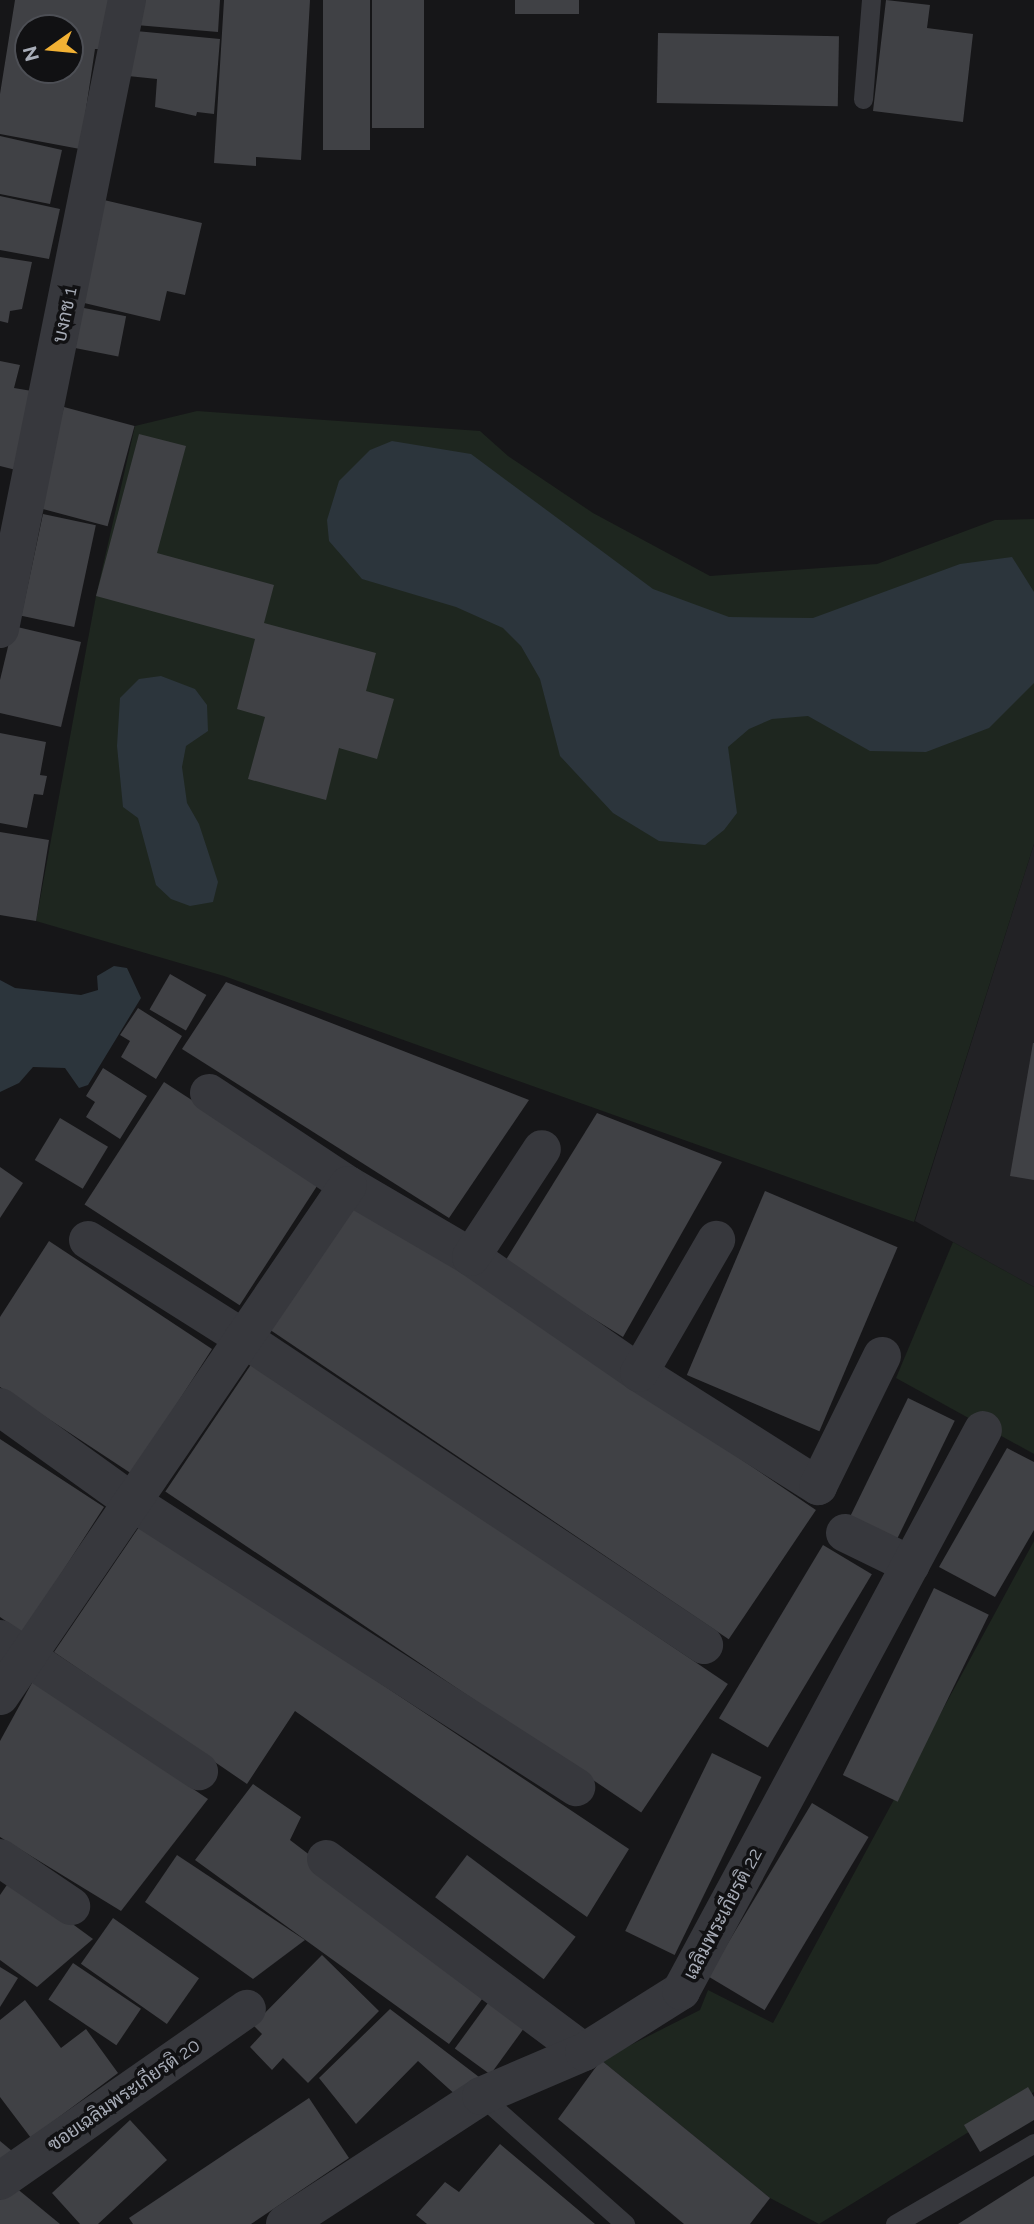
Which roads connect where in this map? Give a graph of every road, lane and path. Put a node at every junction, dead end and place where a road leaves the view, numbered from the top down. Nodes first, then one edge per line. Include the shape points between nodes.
1 (127, 0) edge
2 (871, 0) edge
3 (863, 99) dead end
4 (0, 629) edge
5 (209, 1093) dead end
6 (542, 1149) dead end
7 (348, 1185) junction
8 (89, 1240) dead end
9 (716, 1240) dead end
10 (471, 1257) junction
11 (243, 1338) junction
12 (882, 1356) dead end
13 (639, 1373) junction
14 (0, 1407) edge
15 (983, 1430) dead end
16 (132, 1502) junction
17 (845, 1533) dead end
18 (911, 1565) junction
19 (704, 1644) dead end
20 (14, 1647) edge
21 (0, 1696) edge
22 (199, 1772) dead end
23 (576, 1787) dead end
24 (0, 1858) edge
25 (326, 1858) dead end
26 (71, 1906) dead end
27 (247, 2009) dead end
28 (584, 2052) junction
29 (481, 2096) junction
30 (1034, 2143) edge
31 (0, 2181) edge
32 (285, 2224) edge
33 (625, 2224) edge
34 (895, 2224) edge

1 - 4 street, บงกช 1
2 - 3 lane
5 - 7 street
6 - 10 street
7 - 10 street
7 - 11 street
8 - 11 street
9 - 13 street
10 - 13 street
11 - 16 street
11 - 19 street
12 - 13 street via 818,1486
14 - 16 street
15 - 18 street, เฉลิมพระเกียรติ 22
16 - 20 street
16 - 23 street
17 - 18 street
18 - 28 street, เฉลิมพระเกียรติ 22 via 681,1991
20 - 21 street
20 - 22 street
24 - 26 street
25 - 28 street
27 - 31 street, ซอยเฉลิมพระเกียรติ 20
28 - 29 street, เฉลิมพระเกียรติ 22
29 - 32 street, เฉลิมพระเกียรติ 22
29 - 33 lane
30 - 34 lane

